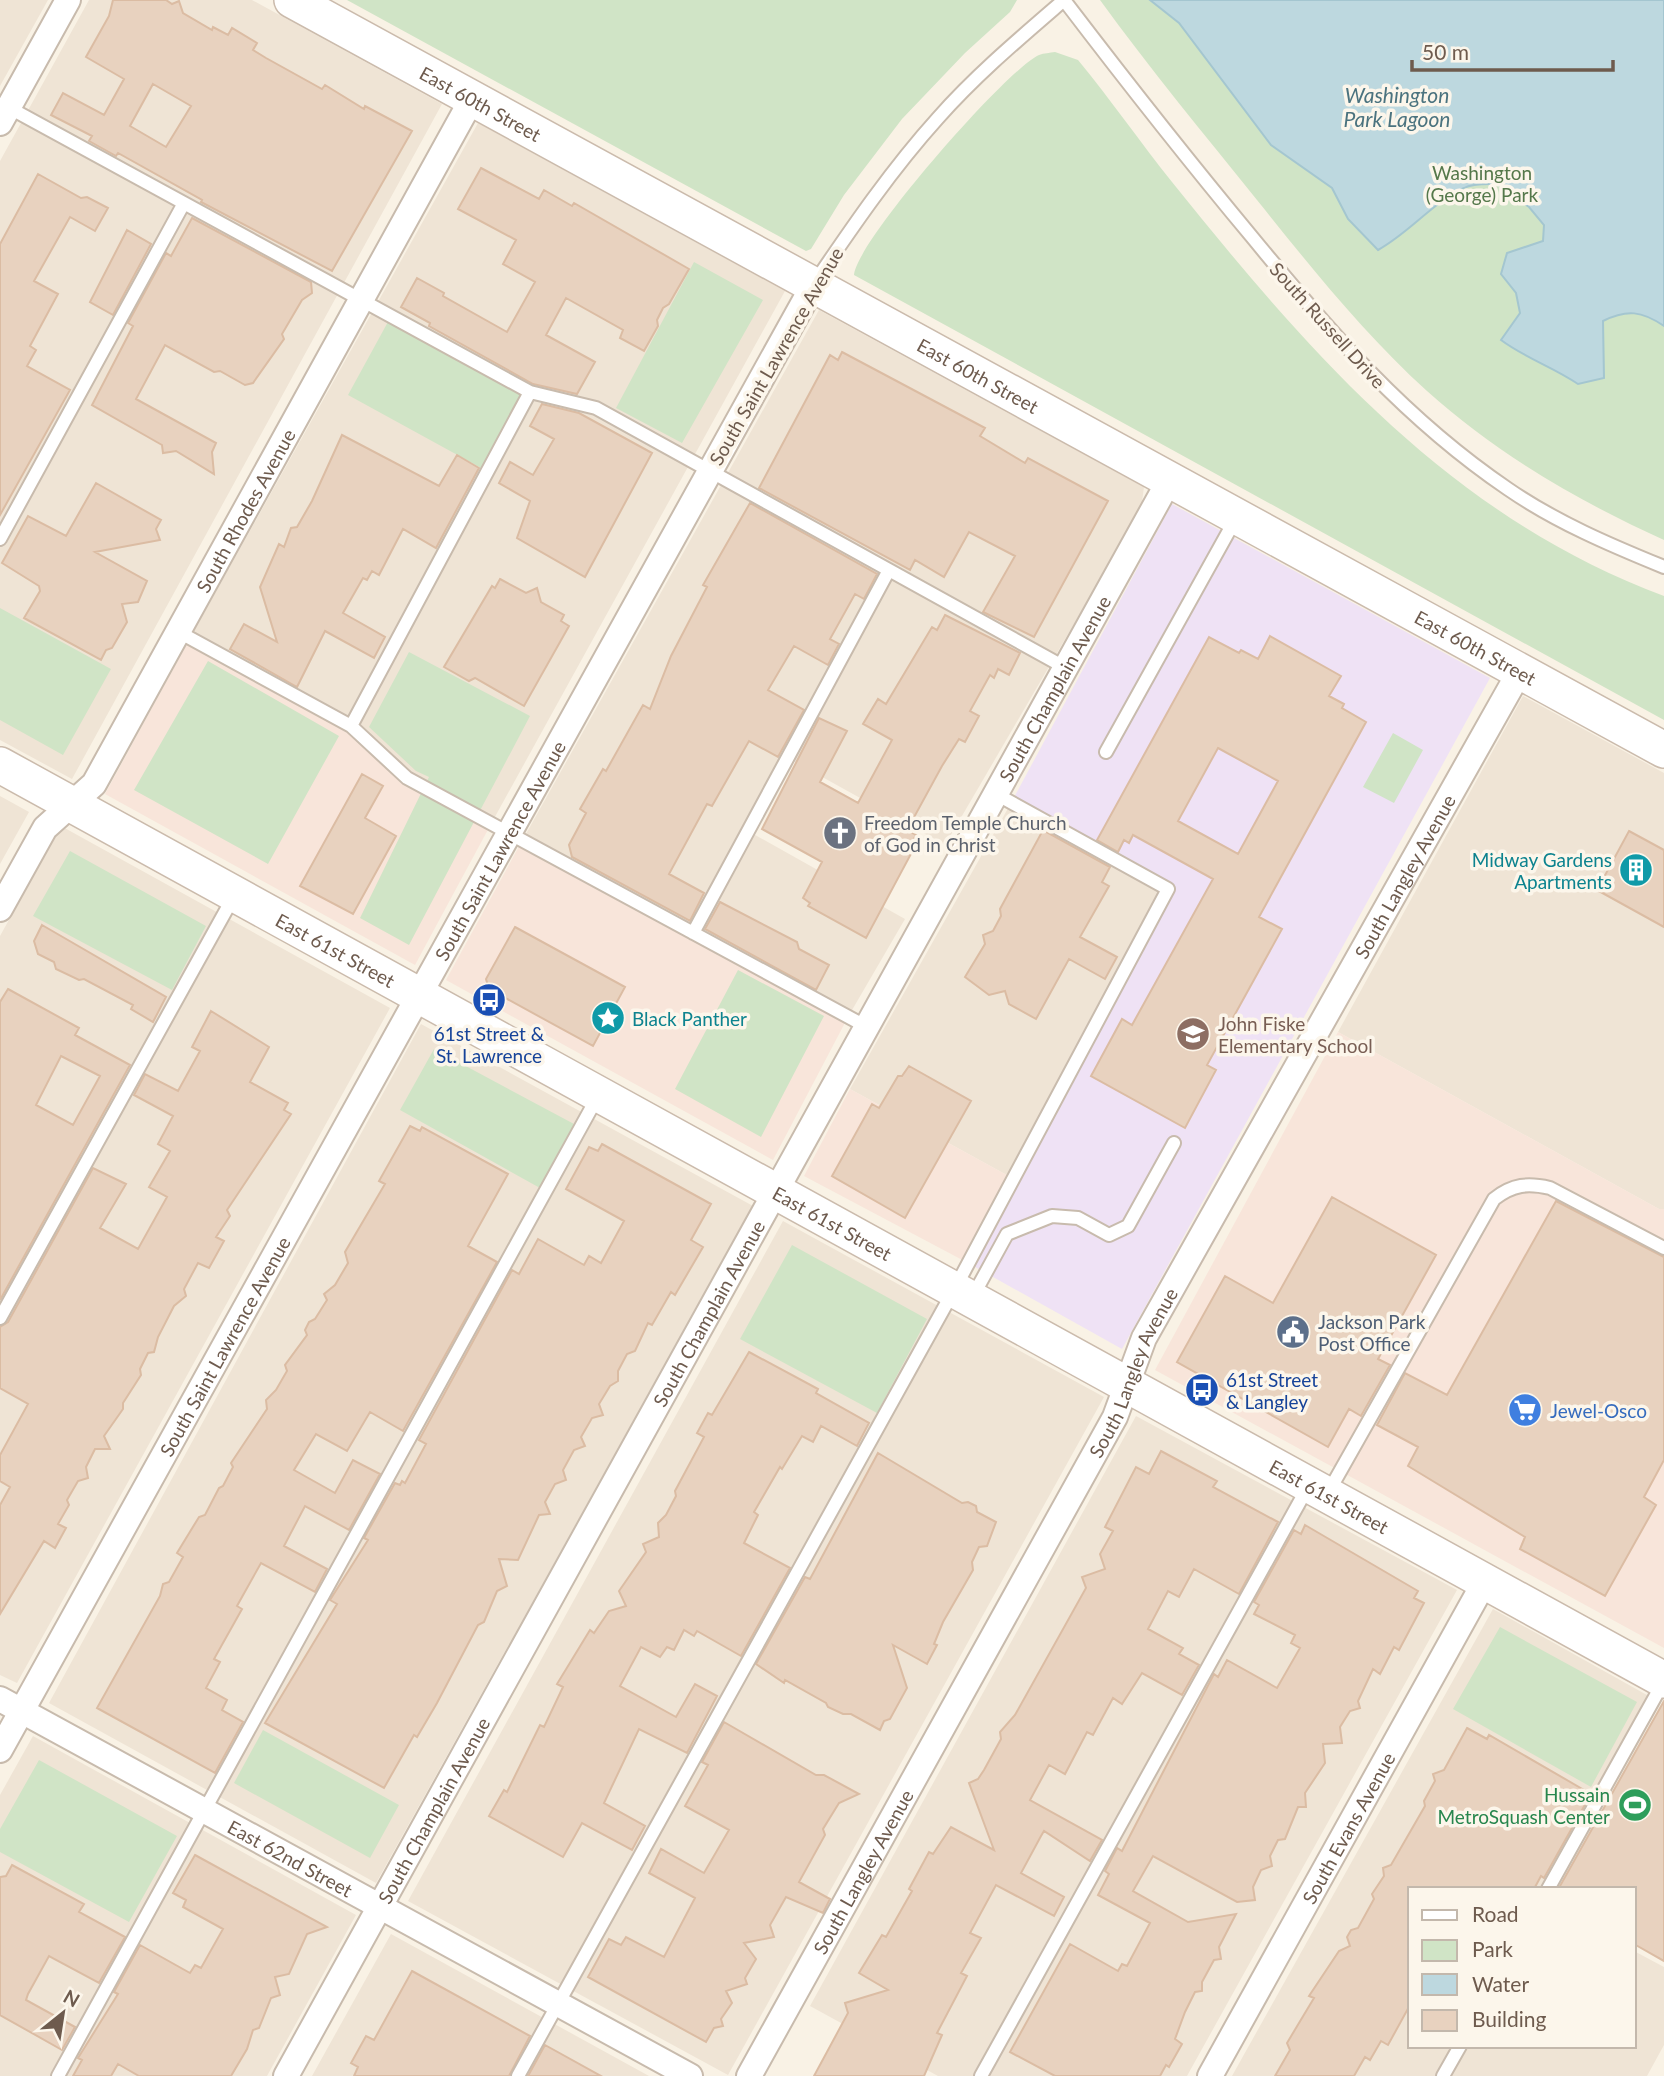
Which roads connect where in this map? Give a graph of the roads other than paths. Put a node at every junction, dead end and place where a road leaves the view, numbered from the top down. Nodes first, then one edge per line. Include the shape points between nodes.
1 (68, 0) edge
2 (292, 0) edge
3 (1064, 0) edge
4 (472, 99) junction
5 (3, 111) edge
6 (184, 203) junction
7 (814, 284) junction
8 (360, 300) junction
9 (530, 393) junction
10 (710, 471) junction
11 (1170, 479) junction
12 (1237, 516) junction
13 (0, 539) edge
14 (1664, 567) edge
15 (888, 570) junction
16 (177, 631) junction
17 (1066, 668) junction
18 (1520, 671) junction
19 (351, 726) junction
20 (1664, 750) edge
21 (1106, 752) dead end
22 (0, 765) edge
23 (996, 794) junction
24 (72, 804) junction
25 (508, 834) junction
26 (234, 896) junction
27 (0, 909) edge
28 (693, 933) junction
29 (418, 996) junction
30 (867, 1027) junction
31 (598, 1095) junction
32 (1174, 1143) dead end
33 (775, 1192) junction
34 (1664, 1248) edge
35 (962, 1295) junction
36 (0, 1318) edge
37 (1126, 1384) junction
38 (1318, 1490) junction
39 (1485, 1581) junction
40 (1664, 1680) edge
41 (11, 1705) edge
42 (0, 1750) edge
43 (204, 1811) junction
44 (1549, 1887) edge
45 (380, 1907) junction
46 (558, 2004) junction
47 (1459, 2048) edge
48 (58, 2076) edge
49 (286, 2076) edge
50 (518, 2076) edge
51 (690, 2076) edge
52 (749, 2076) edge
53 (981, 2076) edge
54 (1210, 2076) edge
55 (1443, 2076) edge

1 - 5 street
2 - 4 street, East 60th Street
3 - 7 lane, South Saint Lawrence Avenue via 1000,54 939,117 906,155
3 - 14 lane, South Russell Drive via 1312,310 1402,406 1510,490 1562,521
4 - 7 street, East 60th Street
4 - 8 street, South Rhodes Avenue
5 - 6 lane
6 - 8 lane
6 - 13 lane
7 - 10 street, South Saint Lawrence Avenue
7 - 11 street, East 60th Street
8 - 9 lane
8 - 16 street, South Rhodes Avenue
9 - 10 lane via 596,408
9 - 19 lane
10 - 15 lane
10 - 25 street, South Saint Lawrence Avenue
11 - 12 street, East 60th Street
11 - 17 street, South Champlain Avenue
12 - 18 street, East 60th Street
12 - 21 lane
15 - 17 lane
15 - 28 lane
16 - 19 lane
16 - 24 street, South Rhodes Avenue via 94,784
17 - 23 street, South Champlain Avenue
18 - 20 street, East 60th Street
18 - 37 street, South Langley Avenue via 1144,1338
19 - 25 lane via 407,778
22 - 24 street, East 61st Street
23 - 30 street, South Champlain Avenue
23 - 35 lane via 1168,889
24 - 26 street, East 61st Street
24 - 27 street, South Rhodes Avenue via 45,828
25 - 28 lane
25 - 29 street, South Saint Lawrence Avenue
26 - 29 street, East 61st Street
26 - 36 lane
28 - 30 lane
29 - 31 street, East 61st Street
29 - 41 street, South Saint Lawrence Avenue
30 - 33 street, South Champlain Avenue
31 - 33 street, East 61st Street
31 - 43 lane
32 - 35 lane via 1128,1226 1109,1235 1078,1218 1052,1216 1007,1234
33 - 35 street, East 61st Street
33 - 45 street, South Champlain Avenue
34 - 38 lane via 1550,1188 1532,1184 1504,1191 1494,1199
35 - 37 street, East 61st Street
35 - 46 lane
37 - 38 street, East 61st Street
37 - 52 street, South Langley Avenue via 1115,1417
38 - 39 street, East 61st Street
38 - 53 lane
39 - 40 street, East 61st Street
39 - 54 street, South Evans Avenue
40 - 44 lane
41 - 42 street, South Saint Lawrence Avenue
41 - 43 street, East 62nd Street
43 - 45 street, East 62nd Street
43 - 48 lane
45 - 46 street, East 62nd Street
45 - 49 street, South Champlain Avenue
46 - 50 lane
46 - 51 street, East 62nd Street
47 - 55 lane

